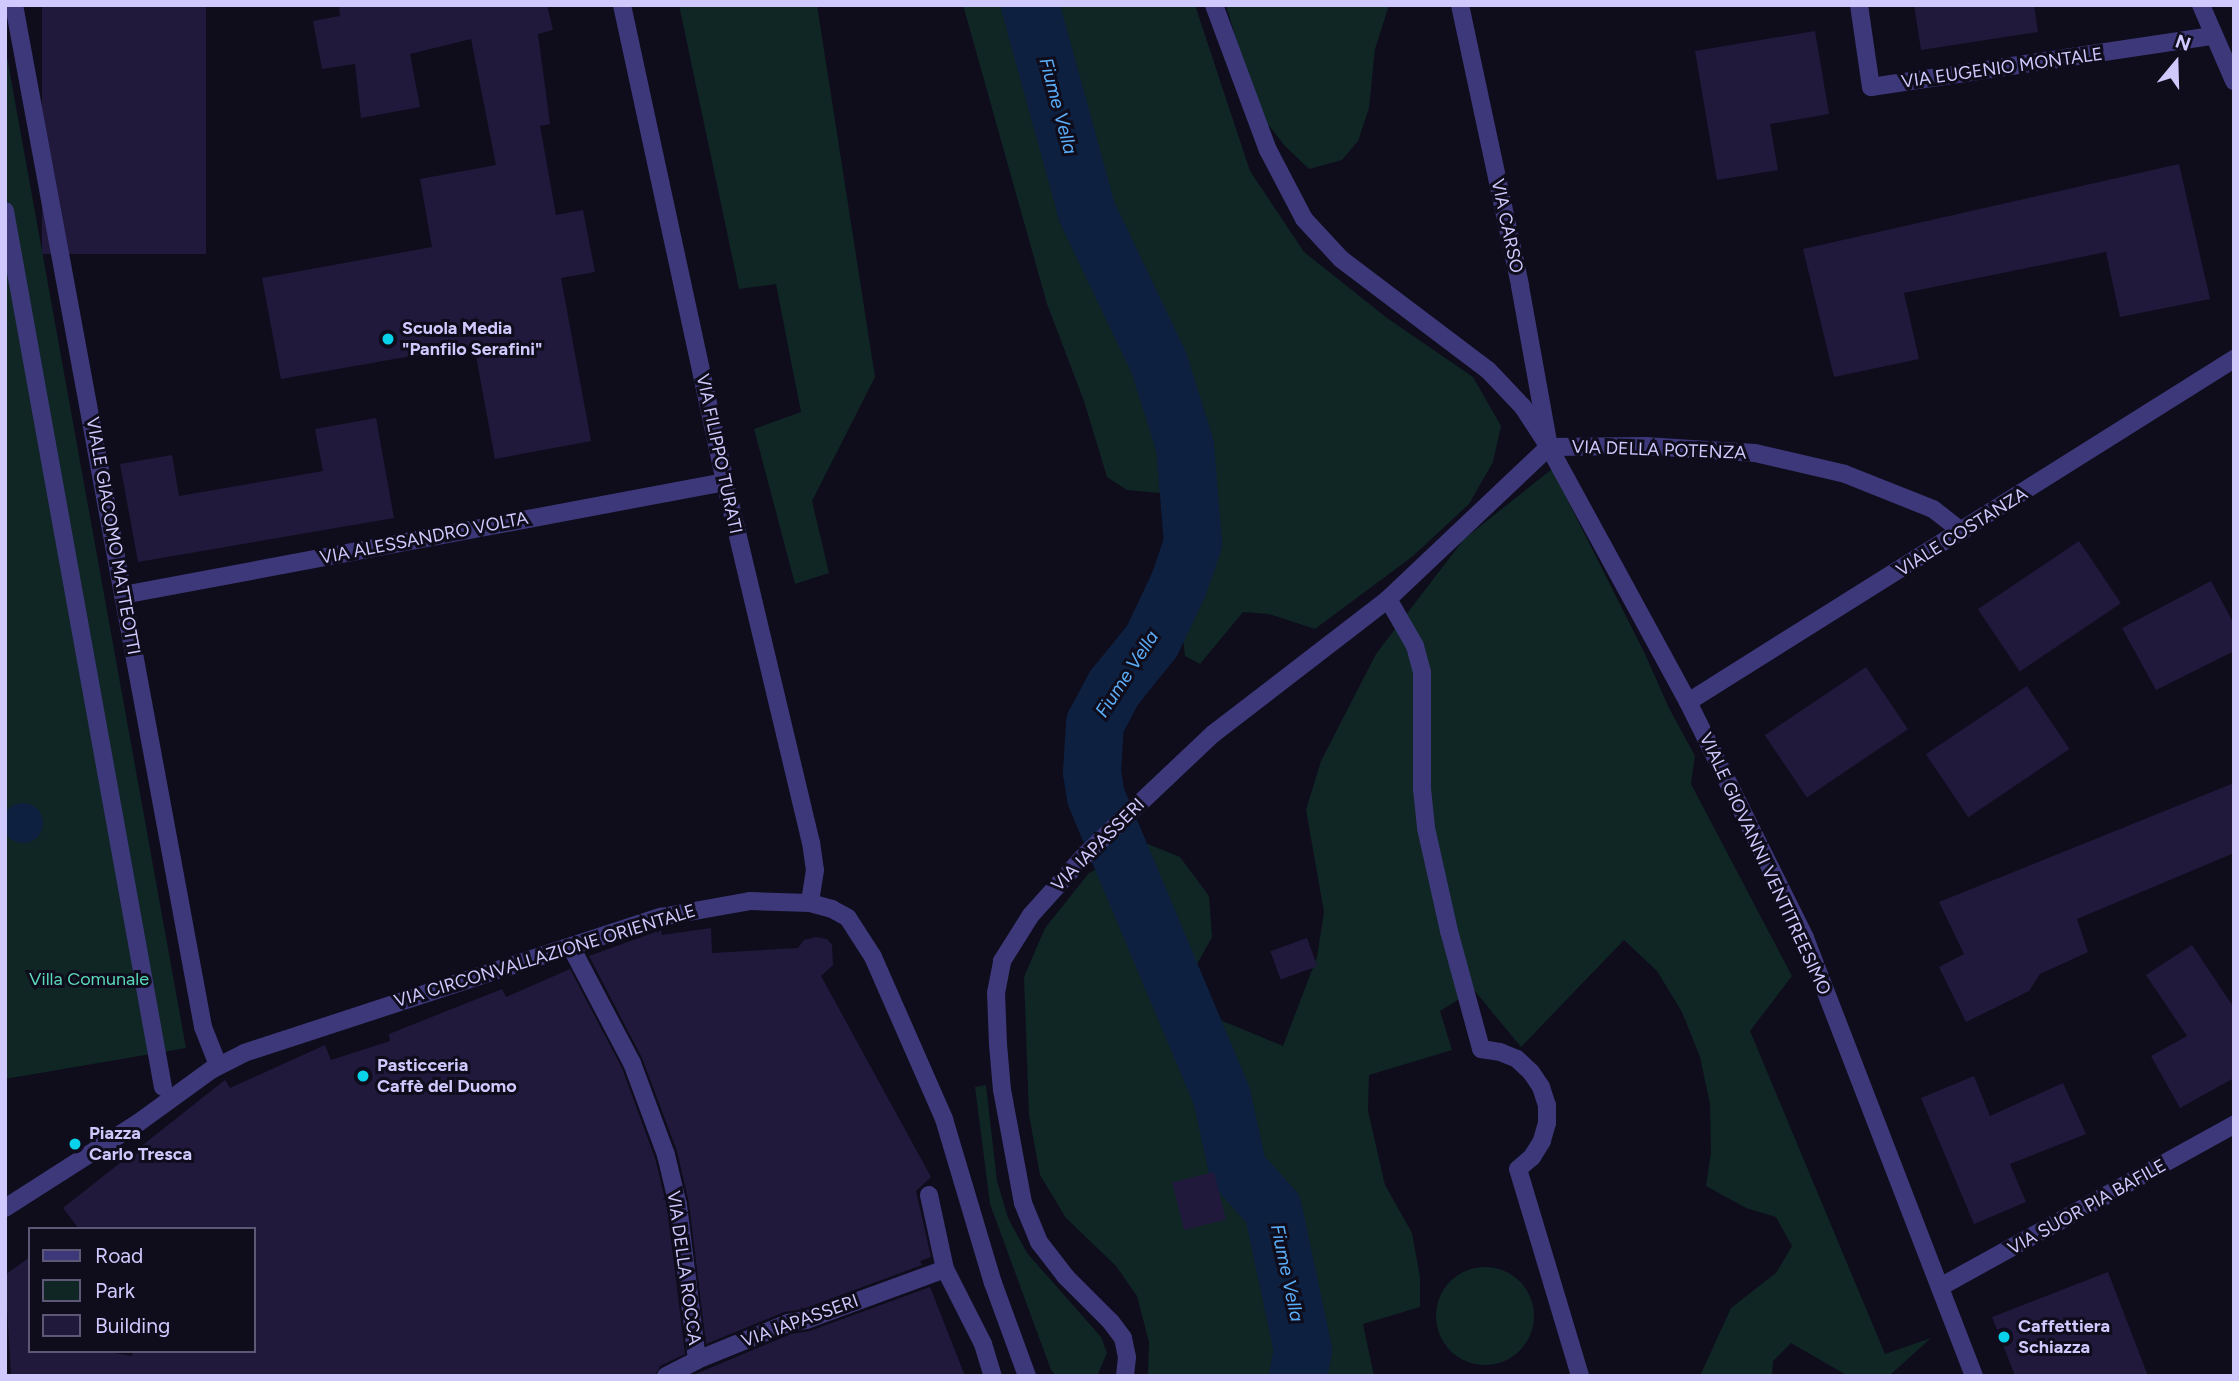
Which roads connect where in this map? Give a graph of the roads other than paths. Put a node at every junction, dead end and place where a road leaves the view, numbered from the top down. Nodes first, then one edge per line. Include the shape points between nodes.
1 (14, 5) edge
2 (622, 5) edge
3 (1214, 5) edge
4 (1460, 5) edge
5 (1858, 5) edge
6 (2201, 5) edge
7 (2214, 36) junction
8 (2234, 81) edge
9 (5, 211) edge
10 (2234, 359) edge
11 (1549, 447) junction
12 (725, 482) junction
13 (1962, 533) junction
14 (123, 595) junction
15 (1388, 598) junction
16 (1688, 702) junction
17 (810, 902) junction
18 (571, 947) junction
19 (218, 1065) junction
20 (163, 1087) dead end
21 (2234, 1125) edge
22 (929, 1195) dead end
23 (5, 1208) edge
24 (945, 1269) junction
25 (1940, 1287) junction
26 (696, 1360) junction
27 (1125, 1375) edge
28 (666, 1376) edge
29 (993, 1376) edge
30 (1027, 1376) edge
31 (1580, 1376) edge
32 (1974, 1376) edge

1 - 14 street, VIALE GIACOMO MATTEOTTI
2 - 12 street, VIA FILIPPO TURATI
3 - 11 street via 1268,150 1304,219 1341,259 1488,370 1523,407
4 - 11 street, VIA CARSO
5 - 7 street, VIA EUGENIO MONTALE via 1871,87
6 - 7 street
7 - 8 street
9 - 20 street
10 - 13 street, VIALE COSTANZA
11 - 13 street, VIA DELLA POTENZA via 1644,446 1755,453 1845,474 1933,509
11 - 15 street, VIA IAPASSERI
11 - 16 street, VIALE GIOVANNI VENTITREESIMO
12 - 14 street, VIA ALESSANDRO VOLTA
12 - 17 street, VIA FILIPPO TURATI via 811,842
13 - 16 street, VIALE COSTANZA
14 - 19 street, VIALE GIACOMO MATTEOTTI via 203,1027
15 - 27 street, VIA IAPASSERI via 1213,734 1086,854 1031,915 1002,961 996,993 998,1044 1023,1203 1039,1242 1123,1338
15 - 31 street via 1415,646 1422,672 1426,828 1481,1049 1517,1059 1536,1079 1547,1105 1542,1141 1518,1169
16 - 25 street, VIALE GIOVANNI VENTITREESIMO via 1805,938
17 - 18 street, VIA CIRCONVALLAZIONE ORIENTALE via 708,906
17 - 30 street, VIA CIRCONVALLAZIONE ORIENTALE via 848,918 873,957 944,1119 993,1283
18 - 19 street, VIA CIRCONVALLAZIONE ORIENTALE via 311,1029
18 - 26 street, VIA DELLA ROCCA via 632,1063 666,1155 678,1205
19 - 23 street via 128,1130
21 - 25 street, VIA SUOR PIA BAFILE
22 - 24 street
24 - 26 street, VIA IAPASSERI
24 - 29 street via 983,1344
25 - 32 street, VIALE GIOVANNI VENTITREESIMO
26 - 28 street, VIA IAPASSERI

